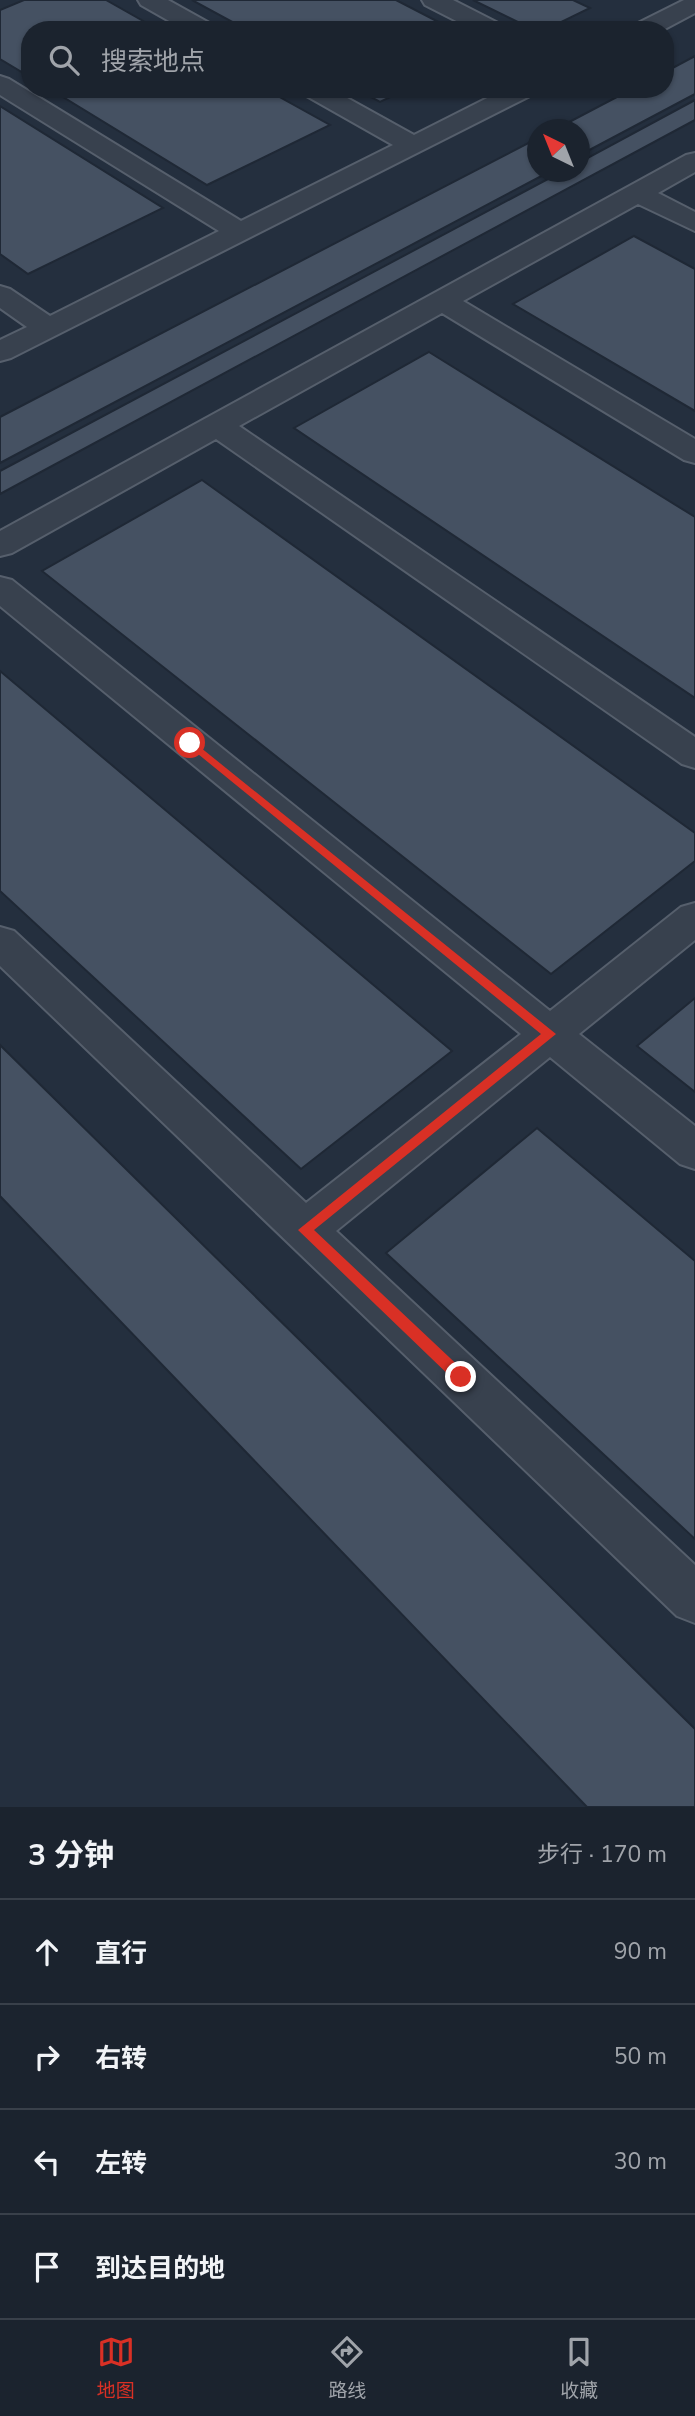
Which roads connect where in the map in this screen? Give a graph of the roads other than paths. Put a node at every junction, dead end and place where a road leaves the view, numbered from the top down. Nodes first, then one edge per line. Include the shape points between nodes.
1 (150, 0) edge
2 (434, 0) edge
3 (695, 4) edge
4 (188, 21) edge
5 (475, 21) edge
6 (661, 21) edge
7 (0, 84) edge
8 (21, 97) edge
9 (23, 98) edge
10 (328, 98) edge
11 (507, 98) edge
12 (413, 145) junction
13 (695, 161) edge
14 (638, 193) junction
15 (695, 223) edge
16 (240, 232) junction
17 (0, 295) edge
18 (442, 301) junction
19 (48, 328) junction
20 (0, 352) edge
21 (217, 425) junction
22 (695, 453) edge
23 (0, 545) edge
24 (0, 588) edge
25 (695, 755) edge
26 (695, 918) edge
27 (0, 942) edge
28 (550, 1034) junction
29 (695, 1151) edge
30 (305, 1230) junction
31 (695, 1598) edge

1 - 4 street
2 - 5 street
3 - 6 street
7 - 8 street
9 - 16 street
10 - 12 street
11 - 12 street
12 - 16 street
13 - 14 street
14 - 15 street
14 - 18 street
16 - 19 street
17 - 19 street
18 - 21 street
18 - 22 street
19 - 20 street
21 - 23 street
21 - 25 street
24 - 28 street
26 - 28 street
27 - 30 street
28 - 29 street
28 - 30 street
30 - 31 street

